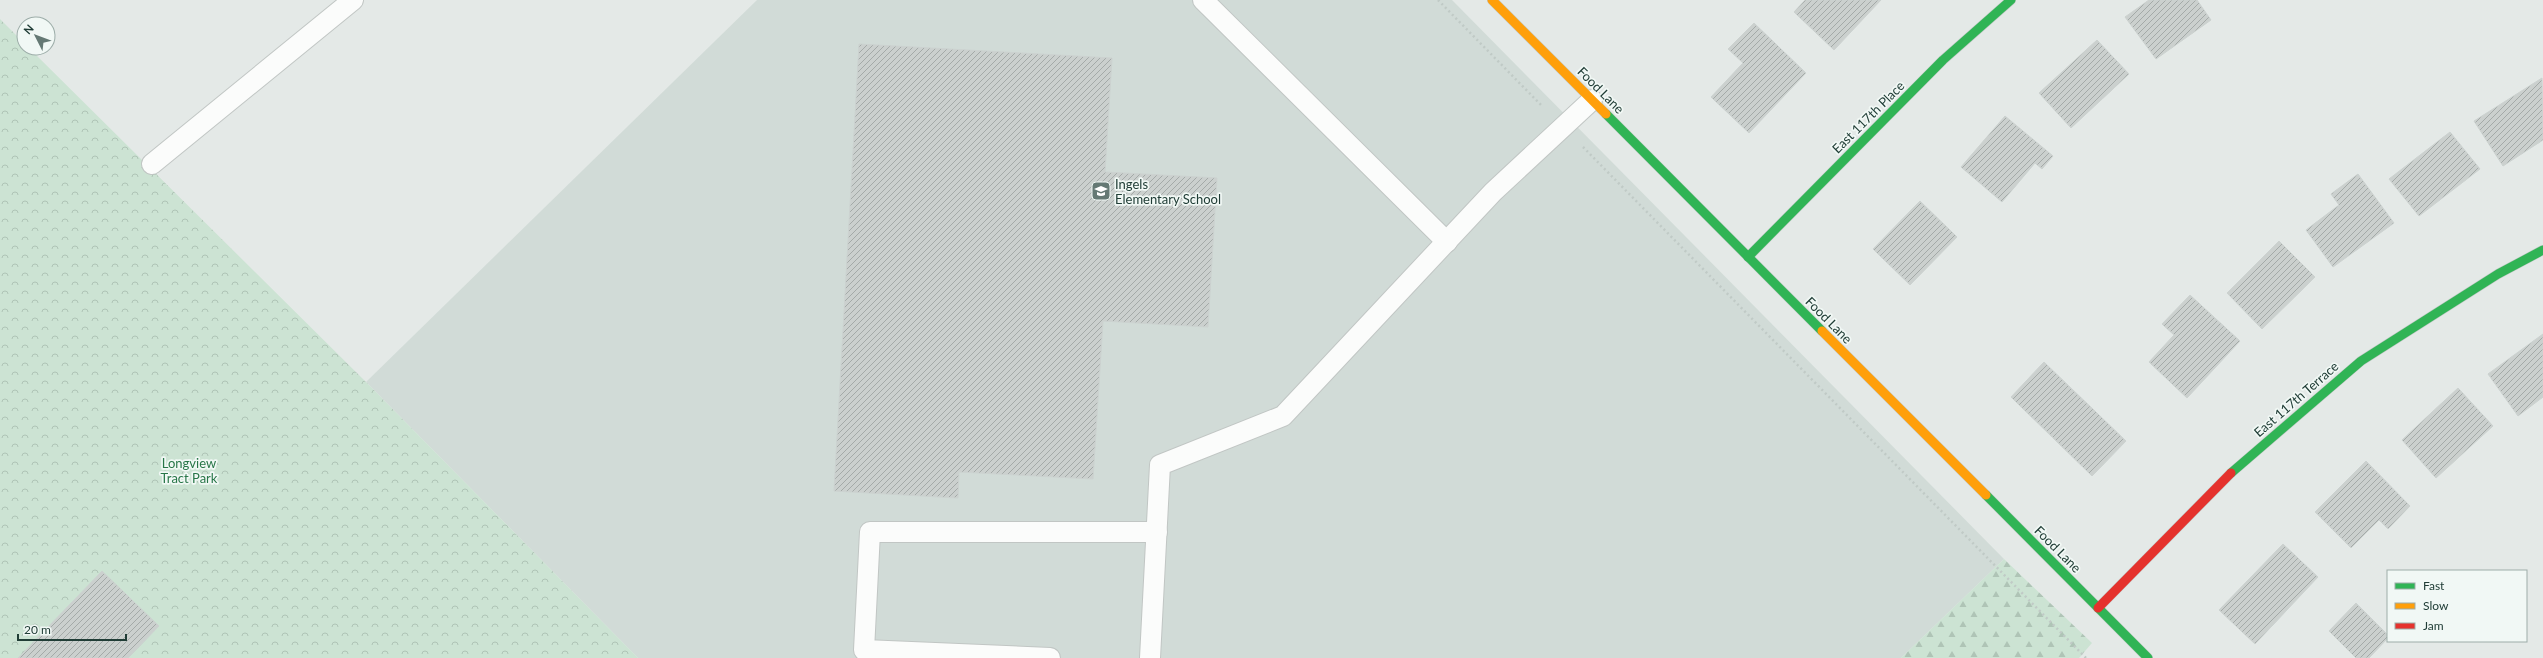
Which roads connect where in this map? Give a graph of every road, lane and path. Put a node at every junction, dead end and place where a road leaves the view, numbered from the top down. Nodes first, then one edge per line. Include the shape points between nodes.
1 (353, 0) edge
2 (1203, 0) edge
3 (1438, 0) edge
4 (1492, 0) edge
5 (2011, 0) edge
6 (1592, 100) junction
7 (1563, 127) junction
8 (152, 164) dead end
9 (1447, 242) junction
10 (2543, 250) edge
11 (1748, 257) junction
12 (1157, 532) junction
13 (2098, 608) junction
14 (1050, 658) edge
15 (1150, 658) edge
16 (2086, 658) edge
17 (2148, 658) edge

1 - 8 lane
2 - 9 lane
3 - 7 path
4 - 6 street, Food Lane
5 - 11 street, East 117th Place via 1943,60
6 - 7 lane
6 - 11 street, Food Lane
7 - 9 lane via 1493,192
7 - 16 path
9 - 12 lane via 1283,416 1160,465
10 - 13 street, East 117th Terrace via 2498,274 2361,361 2224,479
11 - 13 street, Food Lane
12 - 14 lane via 870,532 864,650
12 - 15 lane
13 - 17 street, Food Lane

